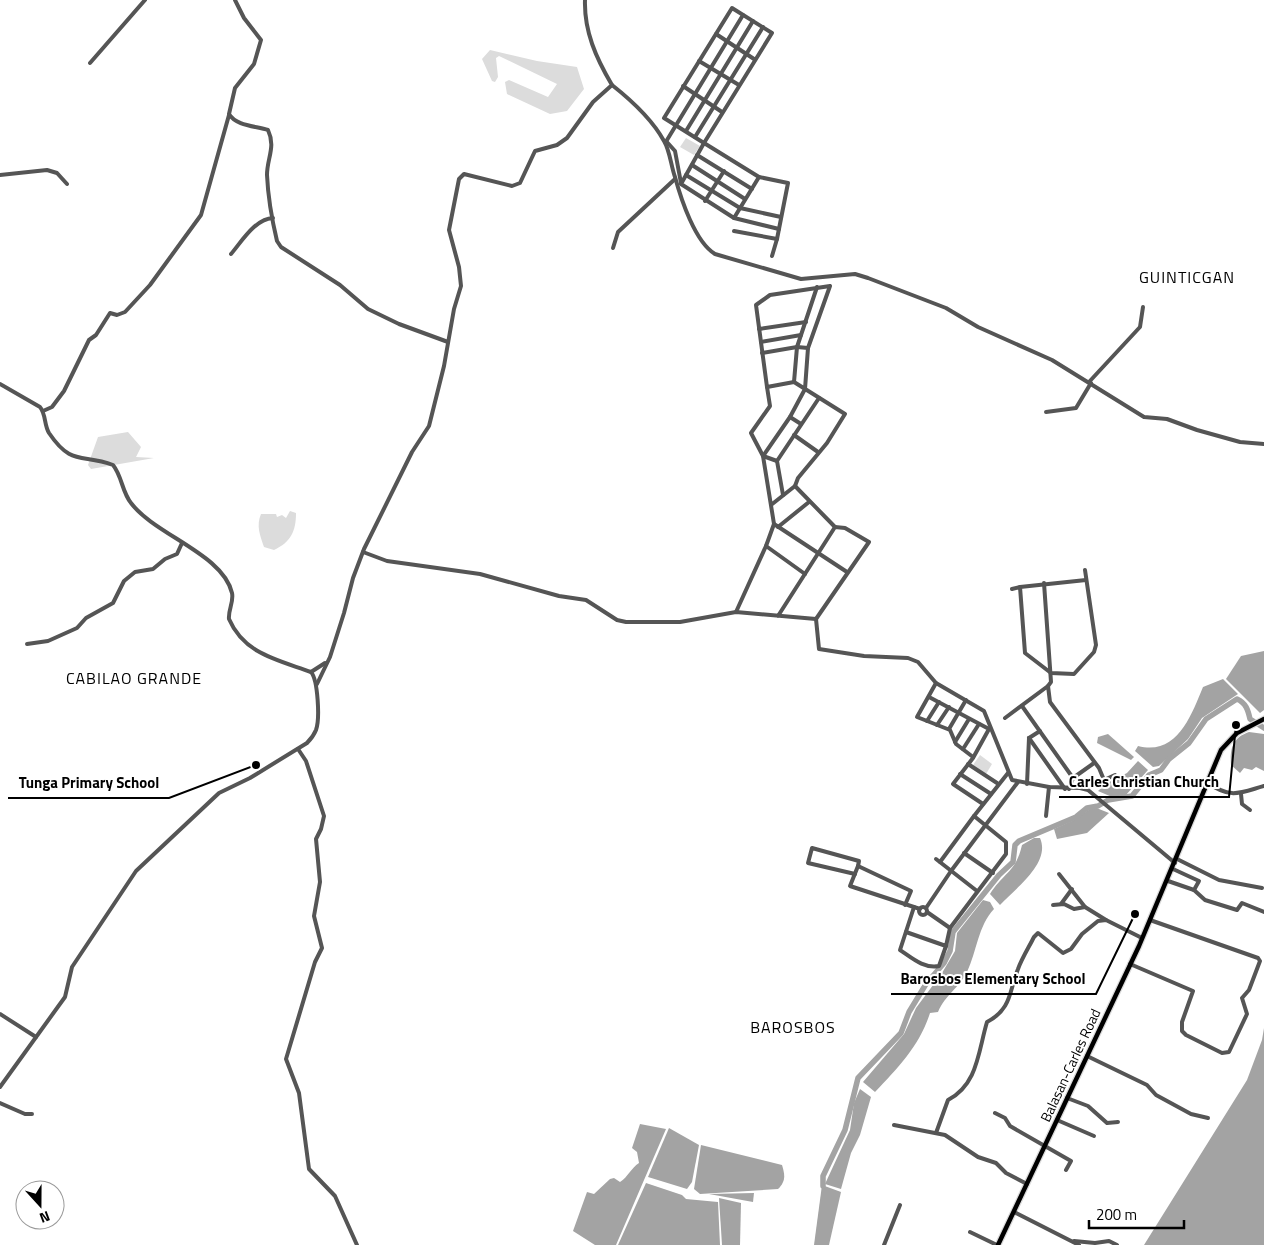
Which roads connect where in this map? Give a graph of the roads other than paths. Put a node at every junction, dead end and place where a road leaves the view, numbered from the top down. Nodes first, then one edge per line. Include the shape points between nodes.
1 (145, 0) edge
2 (235, 0) edge
3 (585, 0) edge
4 (743, 16) junction
5 (753, 21) junction
6 (763, 27) junction
7 (716, 34) junction
8 (726, 41) junction
9 (737, 48) junction
10 (746, 54) junction
11 (754, 59) junction
12 (699, 61) junction
13 (90, 63) dead end
14 (710, 68) junction
15 (720, 74) junction
16 (730, 80) junction
17 (612, 85) junction
18 (738, 85) junction
19 (683, 86) junction
20 (695, 94) junction
21 (705, 100) junction
22 (714, 107) junction
23 (722, 112) junction
24 (229, 114) junction
25 (677, 125) junction
26 (686, 131) junction
27 (695, 137) junction
28 (666, 141) junction
29 (704, 143) junction
30 (697, 155) junction
31 (692, 165) junction
32 (724, 171) junction
33 (0, 175) edge
34 (686, 175) junction
35 (759, 177) junction
36 (675, 180) junction
37 (717, 181) junction
38 (67, 184) dead end
39 (681, 184) junction
40 (752, 189) junction
41 (712, 191) junction
42 (745, 199) junction
43 (705, 201) junction
44 (740, 208) junction
45 (781, 216) junction
46 (273, 218) junction
47 (734, 218) junction
48 (779, 229) junction
49 (734, 231) dead end
50 (776, 239) junction
51 (613, 248) dead end
52 (231, 254) dead end
53 (772, 256) dead end
54 (833, 277) junction
55 (830, 286) junction
56 (817, 287) junction
57 (1143, 307) dead end
58 (806, 322) junction
59 (759, 329) junction
60 (801, 335) junction
61 (448, 342) junction
62 (761, 342) junction
63 (797, 347) junction
64 (808, 348) junction
65 (762, 353) junction
66 (794, 382) junction
67 (1090, 383) junction
68 (0, 384) edge
69 (767, 387) junction
70 (805, 389) junction
71 (819, 398) junction
72 (43, 411) junction
73 (1046, 412) dead end
74 (790, 417) junction
75 (801, 424) junction
76 (794, 436) junction
77 (1264, 444) edge
78 (818, 452) junction
79 (762, 456) junction
80 (777, 461) junction
81 (795, 486) junction
82 (783, 495) junction
83 (809, 502) junction
84 (771, 505) junction
85 (776, 525) junction
86 (835, 527) junction
87 (182, 543) junction
88 (766, 546) junction
89 (363, 552) junction
90 (819, 553) junction
91 (1086, 570) dead end
92 (847, 572) junction
93 (805, 574) junction
94 (1086, 580) junction
95 (1044, 583) junction
96 (1012, 588) dead end
97 (1020, 588) junction
98 (736, 612) junction
99 (778, 616) junction
100 (816, 620) junction
101 (27, 644) dead end
102 (330, 657) junction
103 (311, 672) junction
104 (1051, 673) junction
105 (936, 683) junction
106 (317, 684) junction
107 (1048, 686) junction
108 (929, 697) junction
109 (966, 700) junction
110 (939, 702) junction
111 (1022, 706) junction
112 (949, 708) junction
113 (959, 713) junction
114 (1005, 718) dead end
115 (969, 719) junction
116 (1264, 719) edge
117 (927, 721) junction
118 (978, 724) junction
119 (937, 725) junction
120 (949, 730) junction
121 (1040, 731) junction
122 (1029, 738) junction
123 (956, 742) junction
124 (298, 749) junction
125 (963, 749) junction
126 (973, 757) junction
127 (1094, 763) junction
128 (968, 764) junction
129 (1008, 773) junction
130 (960, 774) junction
131 (1115, 775) dead end
132 (1073, 778) junction
133 (1018, 782) junction
134 (997, 783) dead end
135 (1208, 783) junction
136 (1027, 784) junction
137 (1264, 786) edge
138 (1049, 787) junction
139 (1067, 789) junction
140 (991, 794) junction
141 (1241, 794) junction
142 (983, 804) junction
143 (1250, 810) dead end
144 (974, 816) junction
145 (1046, 816) dead end
146 (985, 825) junction
147 (964, 852) junction
148 (936, 859) dead end
149 (1176, 861) junction
150 (940, 862) junction
151 (858, 866) junction
152 (1172, 869) junction
153 (951, 871) junction
154 (993, 873) junction
155 (855, 874) junction
156 (1059, 874) dead end
157 (1168, 881) junction
158 (1262, 888) dead end
159 (1072, 889) junction
160 (1194, 890) junction
161 (978, 891) junction
162 (1061, 904) junction
163 (905, 905) junction
164 (1053, 905) dead end
165 (914, 907) junction
166 (1085, 907) junction
167 (927, 910) junction
168 (1264, 912) edge
169 (1106, 920) junction
170 (1150, 920) junction
171 (950, 928) junction
172 (906, 932) junction
173 (1142, 938) junction
174 (946, 946) junction
175 (1130, 964) junction
176 (0, 1014) edge
177 (36, 1037) junction
178 (1087, 1056) junction
179 (0, 1087) edge
180 (1067, 1098) junction
181 (0, 1103) edge
182 (995, 1113) dead end
183 (32, 1114) dead end
184 (1208, 1118) dead end
185 (1057, 1120) junction
186 (1118, 1122) dead end
187 (894, 1125) dead end
188 (936, 1133) junction
189 (1094, 1136) dead end
190 (1044, 1148) junction
191 (1066, 1170) dead end
192 (1027, 1184) junction
193 (900, 1205) dead end
194 (1014, 1212) junction
195 (970, 1232) dead end
196 (1069, 1240) junction
197 (357, 1245) edge
198 (884, 1245) edge
199 (998, 1245) edge
200 (1079, 1245) edge
201 (1118, 1245) edge

1 - 13 street
2 - 24 street via 261,40 254,64 231,96
3 - 17 street via 587,30
4 - 5 street
4 - 7 street via 732,8
4 - 8 street
5 - 6 street
5 - 9 street
6 - 10 street
6 - 11 street via 772,33
7 - 8 street
7 - 12 street
8 - 9 street
8 - 14 street
9 - 10 street
9 - 15 street
10 - 11 street
10 - 16 street
11 - 18 street
12 - 14 street
12 - 19 street
14 - 15 street
14 - 20 street
15 - 16 street
15 - 21 street
16 - 18 street
16 - 22 street
17 - 28 street
17 - 61 street via 592,102 567,138 557,145 536,151 520,182 512,186 469,174 461,175 449,230 461,286
18 - 23 street
19 - 20 street
19 - 25 street via 664,118
20 - 21 street
20 - 25 street
21 - 22 street
21 - 26 street
22 - 23 street
22 - 27 street
23 - 29 street
24 - 46 street via 241,123 268,130 271,136 267,176
24 - 72 street via 201,215 150,285 125,312 118,315 110,313 89,340 64,390 52,407
25 - 26 street
25 - 28 street
26 - 27 street
27 - 29 street
28 - 36 street
28 - 39 street via 675,151
29 - 30 street
29 - 35 street
30 - 31 street
30 - 32 street
31 - 34 street
31 - 37 street
32 - 37 street
32 - 40 street
33 - 38 street via 47,170 57,173
34 - 39 street
34 - 41 street
35 - 40 street
35 - 45 street via 788,183
36 - 51 street via 618,232
36 - 54 street via 696,231 710,251 801,279
37 - 41 street
37 - 42 street
39 - 43 street
40 - 42 street
41 - 43 street
41 - 44 street
42 - 44 street
43 - 47 street
44 - 45 street
44 - 47 street
45 - 48 street
46 - 52 street via 265,218
46 - 61 street via 281,247 368,309
47 - 48 street
48 - 50 street
49 - 50 street
50 - 53 street
54 - 55 street
54 - 67 street via 856,274 946,308 978,328 1052,360
55 - 56 street
55 - 64 street
56 - 58 street
56 - 59 street via 770,295 756,305
57 - 67 street via 1140,328
58 - 59 street
58 - 60 street
59 - 62 street
60 - 62 street
60 - 63 street
61 - 89 street via 429,426 412,452
62 - 65 street
63 - 64 street
63 - 65 street
63 - 66 street
64 - 70 street
65 - 69 street
66 - 69 street
66 - 70 street
67 - 73 street via 1076,408
67 - 77 street via 1144,417 1167,419 1240,442
68 - 72 street
69 - 79 street via 770,406 751,434
70 - 71 street
70 - 74 street
71 - 75 street
71 - 78 street via 845,414
72 - 87 street via 45,427 62,450 73,456 113,465 131,504
74 - 75 street
74 - 79 street
75 - 76 street
76 - 78 street
76 - 80 street
78 - 81 street
79 - 80 street
79 - 84 street
80 - 82 street
81 - 82 street
81 - 83 street
82 - 84 street
83 - 85 street
83 - 86 street
84 - 85 street
85 - 88 street
85 - 90 street
86 - 90 street
86 - 92 street via 844,528 869,542
87 - 101 street via 177,554 165,559 158,567 135,572 124,581 113,603 86,618 77,628 46,642
87 - 103 street via 204,556 227,582 232,594 229,619 242,641 253,650
88 - 93 street
88 - 98 street
89 - 98 street via 387,561 480,574 559,596 586,600 626,622 680,622
89 - 102 street
90 - 92 street
90 - 93 street
91 - 94 street
92 - 100 street
93 - 99 street
94 - 95 street
94 - 104 street via 1096,645 1094,652 1074,674
95 - 97 street
95 - 104 street
96 - 97 street
97 - 104 street via 1025,653
98 - 99 street
99 - 100 street
100 - 105 street via 820,649 908,658 918,662
102 - 103 street via 323,666
102 - 106 street
103 - 106 street
104 - 107 street
105 - 108 street
105 - 109 street
106 - 124 street via 316,731 312,739
107 - 111 street
107 - 127 street via 1050,702
108 - 110 street
108 - 117 street via 917,717
109 - 113 street
109 - 129 street via 984,711
110 - 112 street
110 - 117 street
111 - 114 street
111 - 121 street
112 - 113 street
112 - 119 street
113 - 115 street
113 - 120 street
115 - 118 street
115 - 123 street
116 - 135 main road, Balasan-Carles Road via 1228,740
117 - 119 street
118 - 125 street
118 - 126 street via 989,730
119 - 120 street
120 - 123 street
121 - 122 street
121 - 132 street
122 - 136 street
122 - 139 street
123 - 125 street
124 - 177 street via 219,793 140,867 72,967 65,997
124 - 197 street via 311,775 324,816 316,839 320,882 314,916 322,948 286,1059 299,1093 310,1169 335,1196
125 - 126 street
126 - 128 street
127 - 131 street via 1104,780
127 - 132 street
128 - 130 street
128 - 134 street
129 - 133 street via 1012,780
129 - 140 street
130 - 140 street
130 - 142 street via 952,784
132 - 139 street
133 - 136 street
133 - 146 street
135 - 141 street via 1220,791
135 - 149 main road, Balasan-Carles Road
136 - 138 street
137 - 141 street
138 - 139 street
138 - 145 street
139 - 149 street via 1088,790
140 - 142 street
141 - 143 street via 1242,804
142 - 144 street
144 - 146 street
144 - 150 street
146 - 147 street
146 - 154 street via 1006,842 1006,854
147 - 153 street
147 - 154 street
148 - 150 street
149 - 152 main road, Balasan-Carles Road
149 - 158 street via 1219,880
150 - 153 street
151 - 155 street
151 - 155 street via 858,861 812,848 808,863
151 - 163 street via 911,891
152 - 157 main road, Balasan-Carles Road
152 - 160 street via 1199,881
153 - 161 street
153 - 167 street
154 - 161 street
155 - 163 street via 850,886
156 - 159 street
157 - 160 street
157 - 170 main road, Balasan-Carles Road
159 - 162 street
159 - 166 street
160 - 168 street via 1205,900 1237,910 1242,902
161 - 171 street
162 - 164 street
162 - 166 street via 1074,909
163 - 165 street
165 - 167 street
165 - 172 street
166 - 169 street
167 - 171 street
169 - 173 street
169 - 188 street via 1098,921 1063,953 1038,933 1034,937 1017,971 1005,1007 987,1022 972,1077 960,1094 948,1100
170 - 173 main road, Balasan-Carles Road
170 - 175 street via 1260,961 1249,990 1242,998 1247,1014 1229,1052 1222,1053 1182,1031 1193,991
171 - 174 street
172 - 174 street
172 - 174 street via 900,950 924,966 939,966
173 - 175 main road, Balasan-Carles Road
175 - 178 main road, Balasan-Carles Road
176 - 177 street
177 - 179 street
178 - 180 main road, Balasan-Carles Road
178 - 184 street via 1147,1085 1156,1095 1190,1114
180 - 185 main road, Balasan-Carles Road
180 - 186 street via 1088,1106 1107,1123
181 - 183 street
182 - 190 street
185 - 189 street
185 - 190 main road, Balasan-Carles Road
187 - 188 street
188 - 192 street via 945,1135 978,1157 996,1163 1006,1173
190 - 191 street via 1071,1161
190 - 192 main road, Balasan-Carles Road
192 - 194 main road, Balasan-Carles Road
193 - 198 street
194 - 196 street
194 - 199 main road, Balasan-Carles Road
195 - 199 street
196 - 200 street
196 - 201 street via 1109,1241

